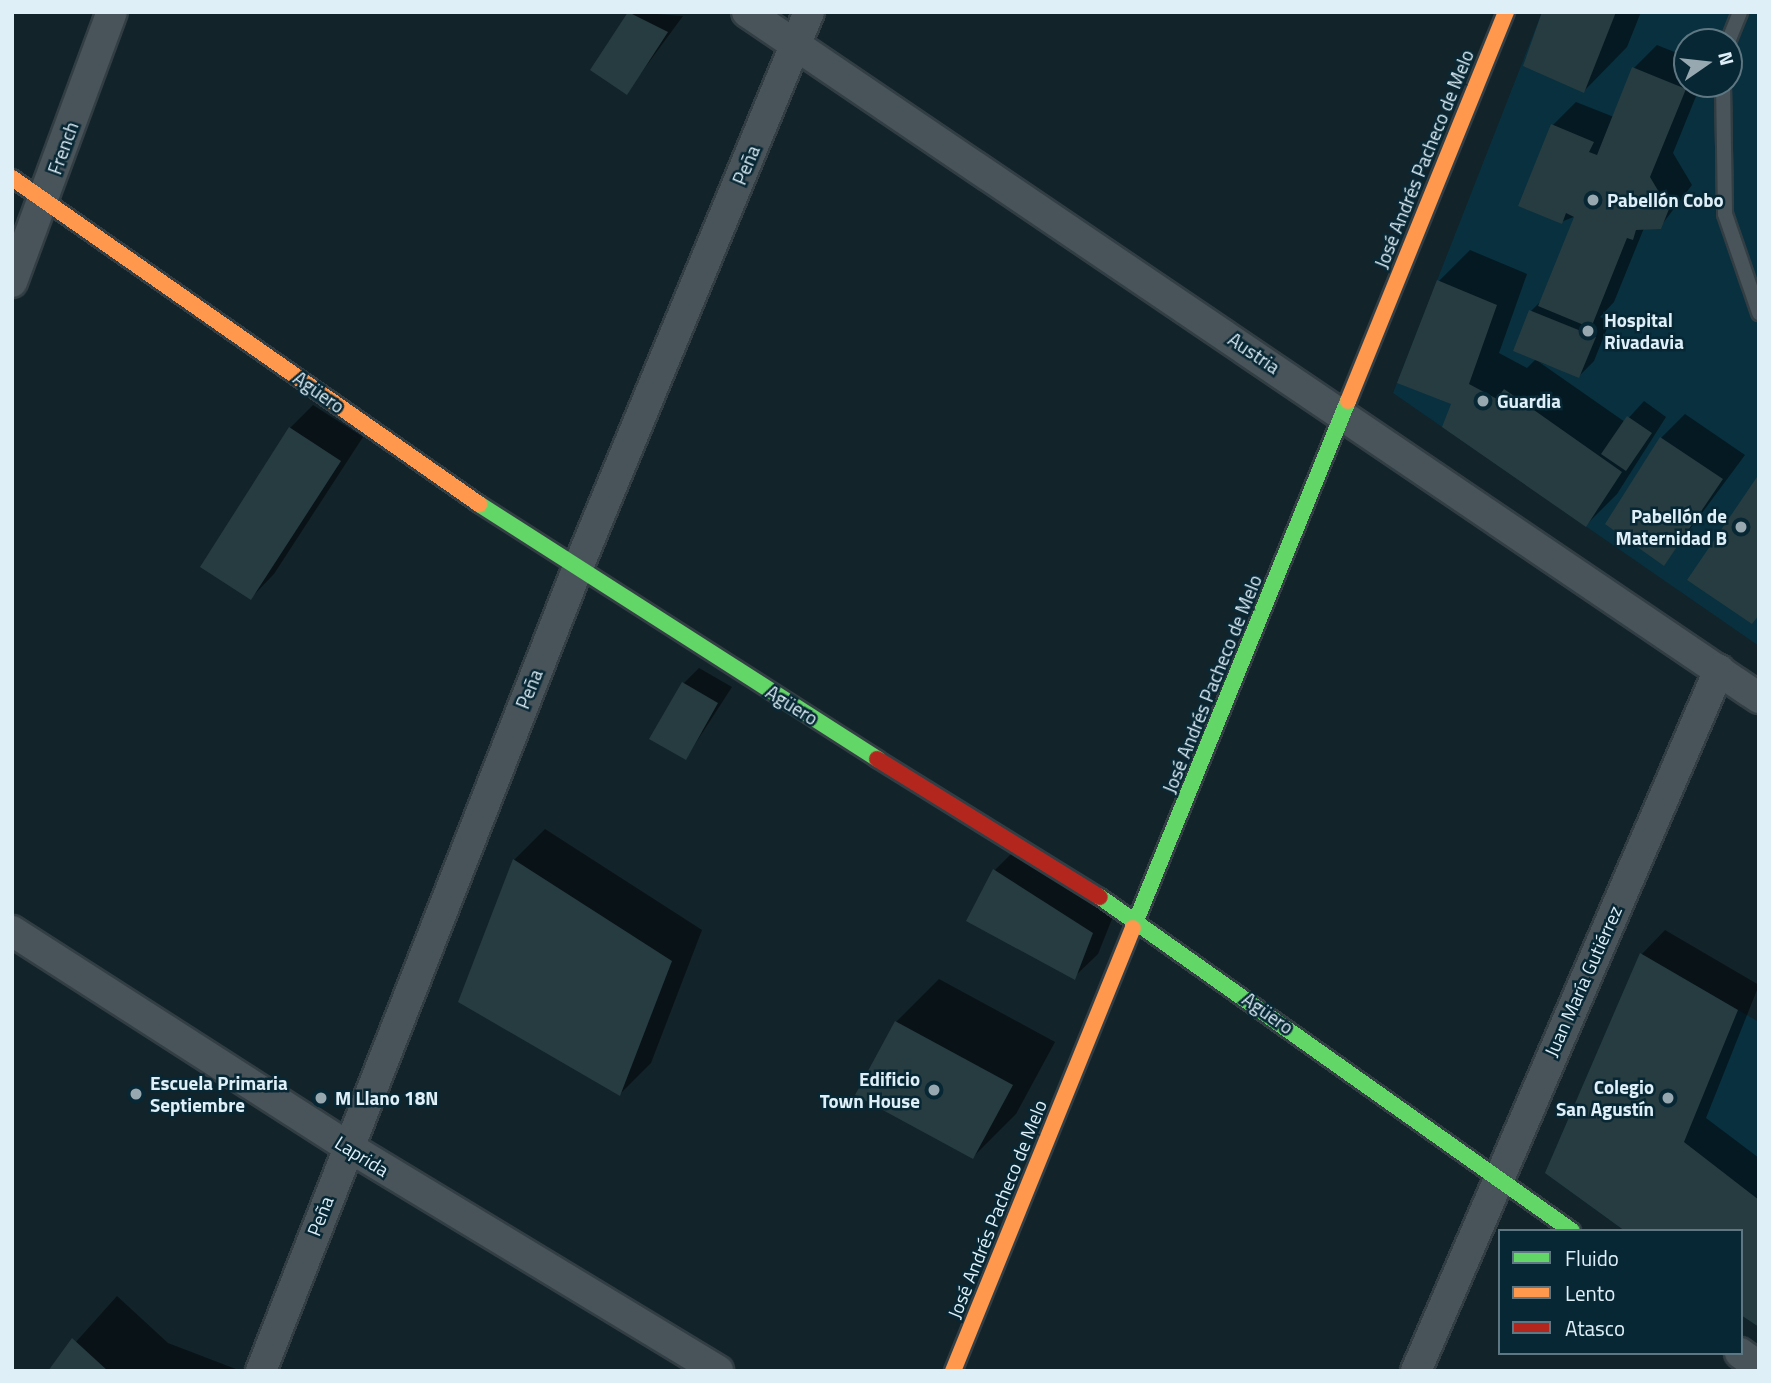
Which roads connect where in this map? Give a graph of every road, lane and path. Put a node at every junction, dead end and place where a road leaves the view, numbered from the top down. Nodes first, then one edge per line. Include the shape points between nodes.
1 (112, 12) edge
2 (747, 12) edge
3 (809, 12) edge
4 (1506, 12) edge
5 (795, 46) junction
6 (1723, 98) edge
7 (12, 178) edge
8 (44, 200) junction
9 (12, 282) edge
10 (1759, 313) edge
11 (1343, 417) junction
12 (576, 572) junction
13 (1719, 670) junction
14 (1759, 698) edge
15 (1138, 920) junction
16 (12, 931) edge
17 (346, 1146) junction
18 (1497, 1176) junction
19 (1569, 1229) edge
20 (1743, 1355) edge
21 (1759, 1367) edge
22 (261, 1371) edge
23 (718, 1371) edge
24 (953, 1371) edge
25 (1416, 1371) edge

1 - 8 street, French
2 - 5 street, Austria
3 - 5 street, Peña
4 - 11 street, José Andrés Pacheco de Melo
5 - 11 street, Austria
5 - 12 street, Peña
6 - 10 lane via 1725,214
7 - 8 street, Agüero
8 - 9 street, French
8 - 12 street, Agüero
11 - 13 street, Austria
11 - 15 street, José Andrés Pacheco de Melo
12 - 15 street, Agüero
12 - 17 street, Peña
13 - 14 street, Austria
13 - 18 street, Juan María Gutiérrez
15 - 18 street, Agüero
15 - 24 street, José Andrés Pacheco de Melo
16 - 17 street, Laprida
17 - 22 street, Peña
17 - 23 street, Laprida
18 - 19 street, Agüero
18 - 25 street, Juan María Gutiérrez
20 - 21 street

